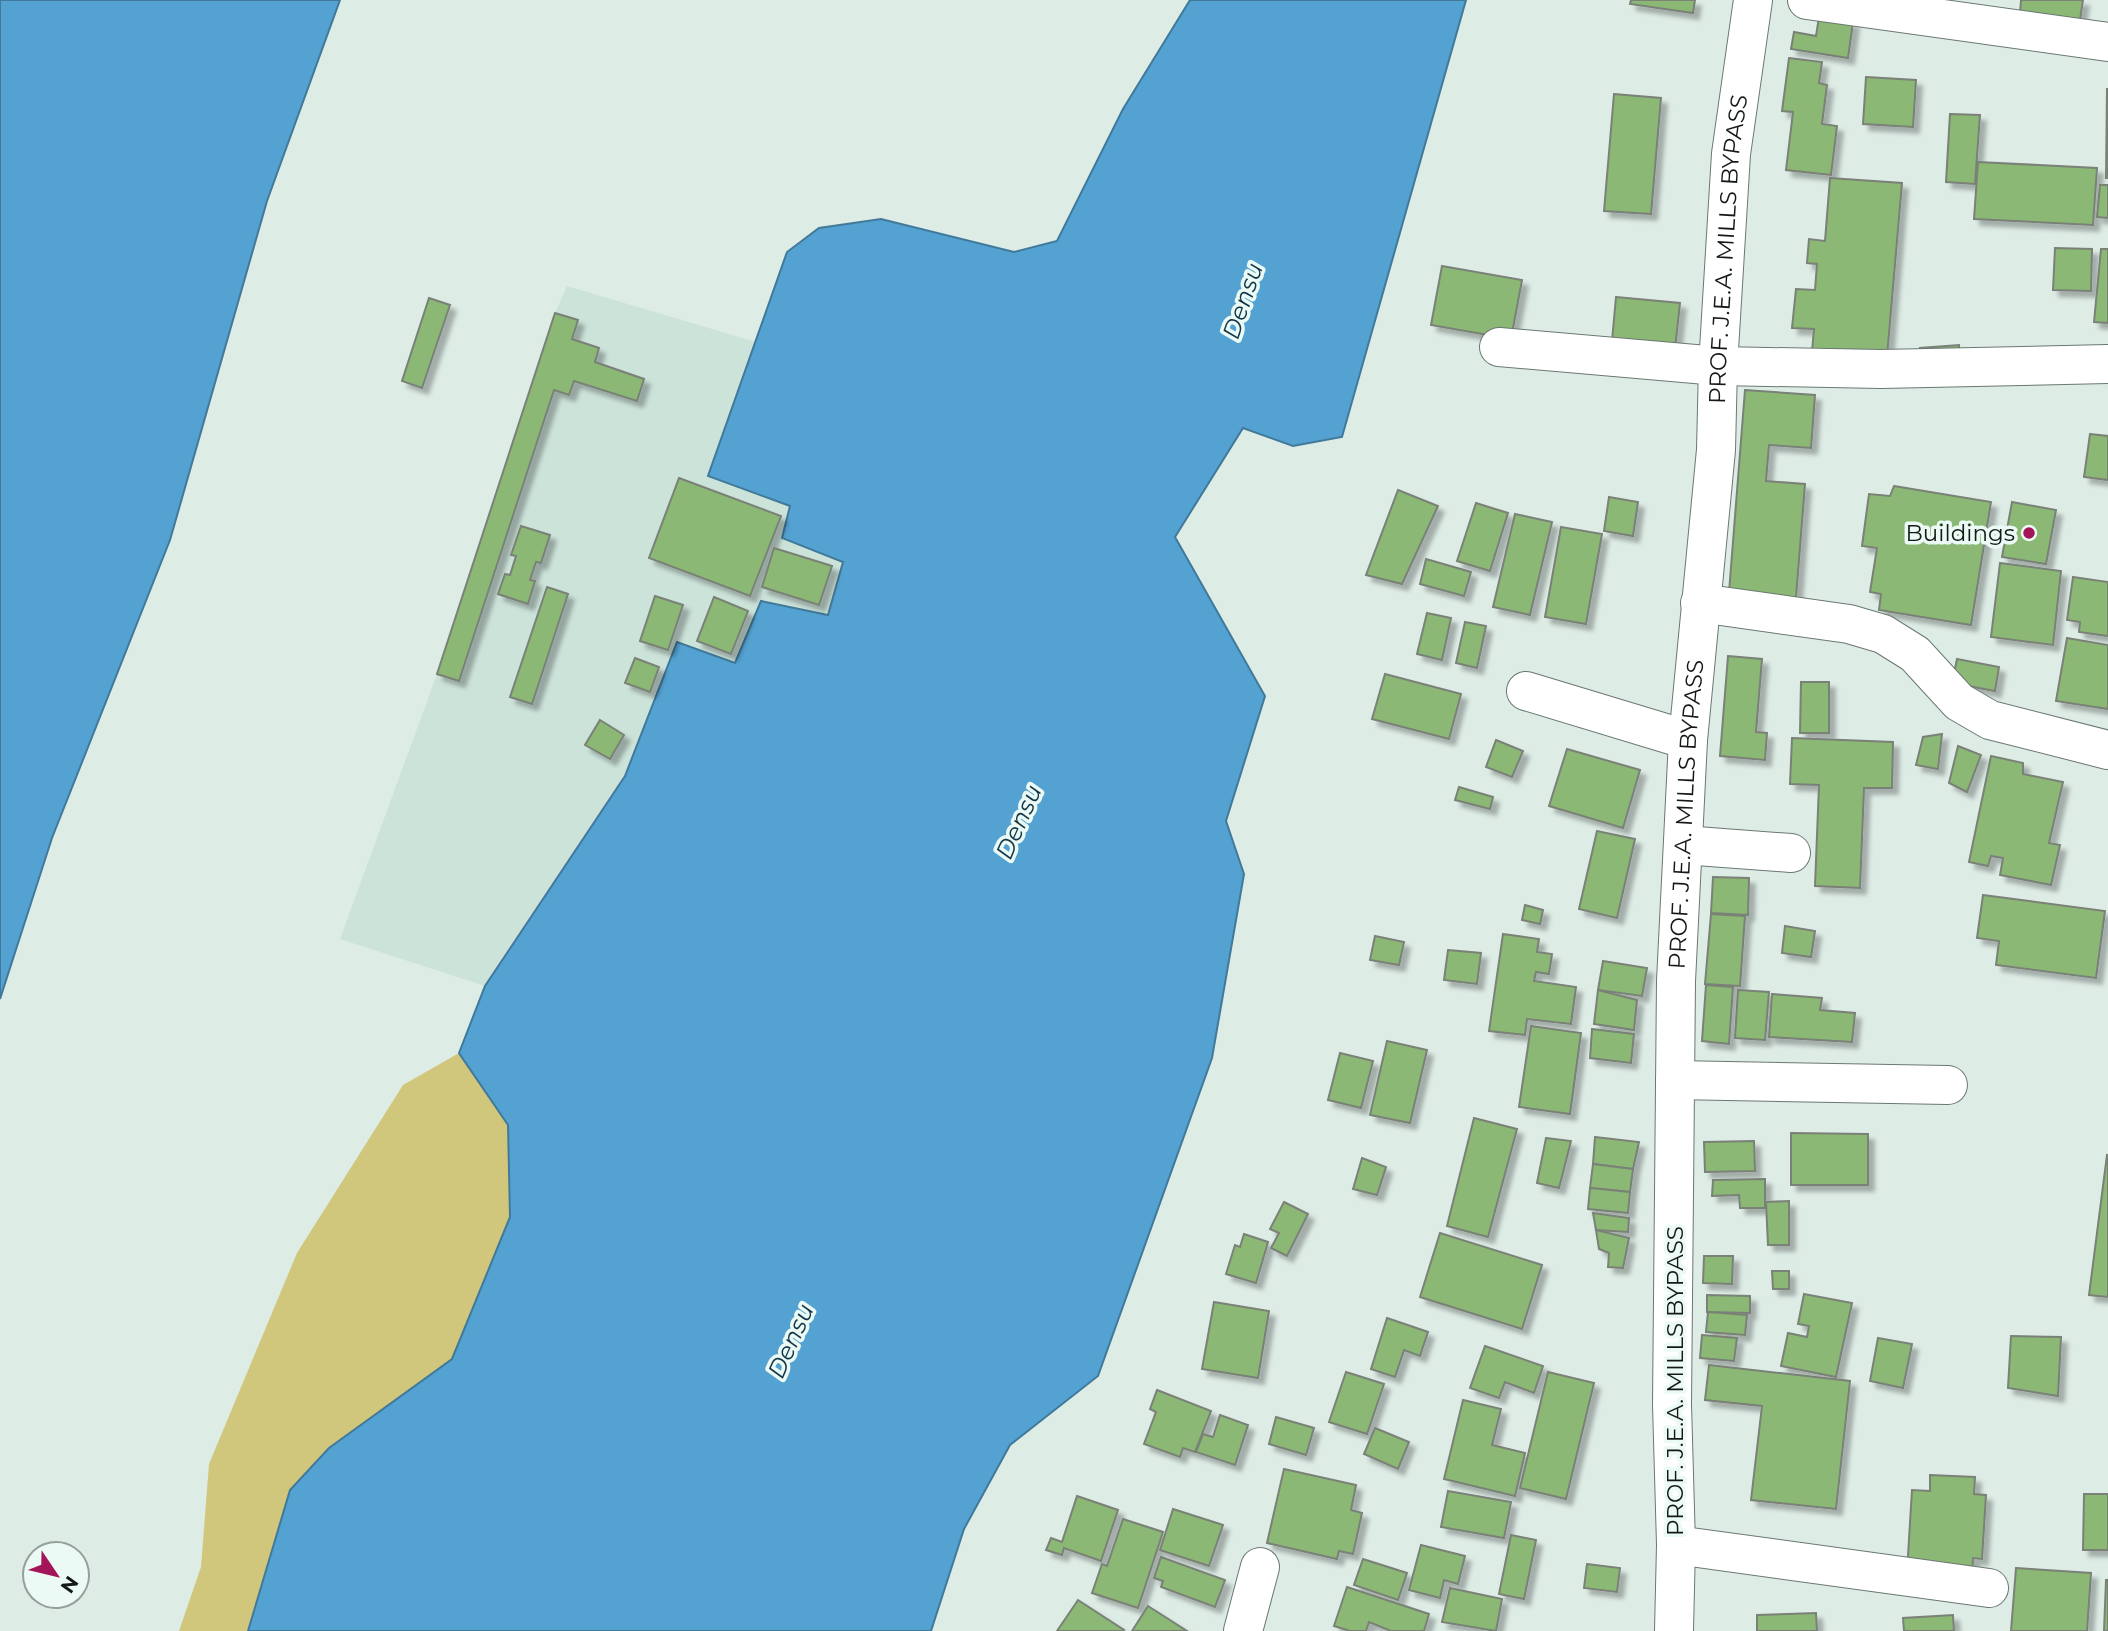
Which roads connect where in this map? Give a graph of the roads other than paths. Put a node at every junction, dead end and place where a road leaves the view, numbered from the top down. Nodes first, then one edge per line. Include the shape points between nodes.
1 (1753, 0) edge
2 (1807, 0) edge
3 (2108, 42) edge
4 (1499, 347) dead end
5 (2108, 364) edge
6 (1718, 366) junction
7 (1700, 603) junction
8 (1526, 691) dead end
9 (1688, 740) junction
10 (2108, 750) edge
11 (1683, 845) junction
12 (1791, 853) dead end
13 (1675, 1080) junction
14 (1948, 1085) dead end
15 (1676, 1545) junction
16 (1260, 1567) dead end
17 (1989, 1588) dead end
18 (1243, 1631) edge
19 (1674, 1631) edge

1 - 6 street, PROF. J.E.A. MILLS BYPASS via 1731,154
2 - 3 street
4 - 6 street
5 - 6 street via 1881,369
6 - 7 street, PROF. J.E.A. MILLS BYPASS via 1716,450
7 - 9 street, PROF. J.E.A. MILLS BYPASS
7 - 10 street via 1849,624 1883,634 1915,654 1959,702 1990,720
8 - 9 street
9 - 11 street, PROF. J.E.A. MILLS BYPASS
11 - 12 street
11 - 13 street, PROF. J.E.A. MILLS BYPASS
13 - 14 street
13 - 15 street, PROF. J.E.A. MILLS BYPASS via 1672,1404
15 - 17 street
15 - 19 street, PROF. J.E.A. MILLS BYPASS
16 - 18 street

